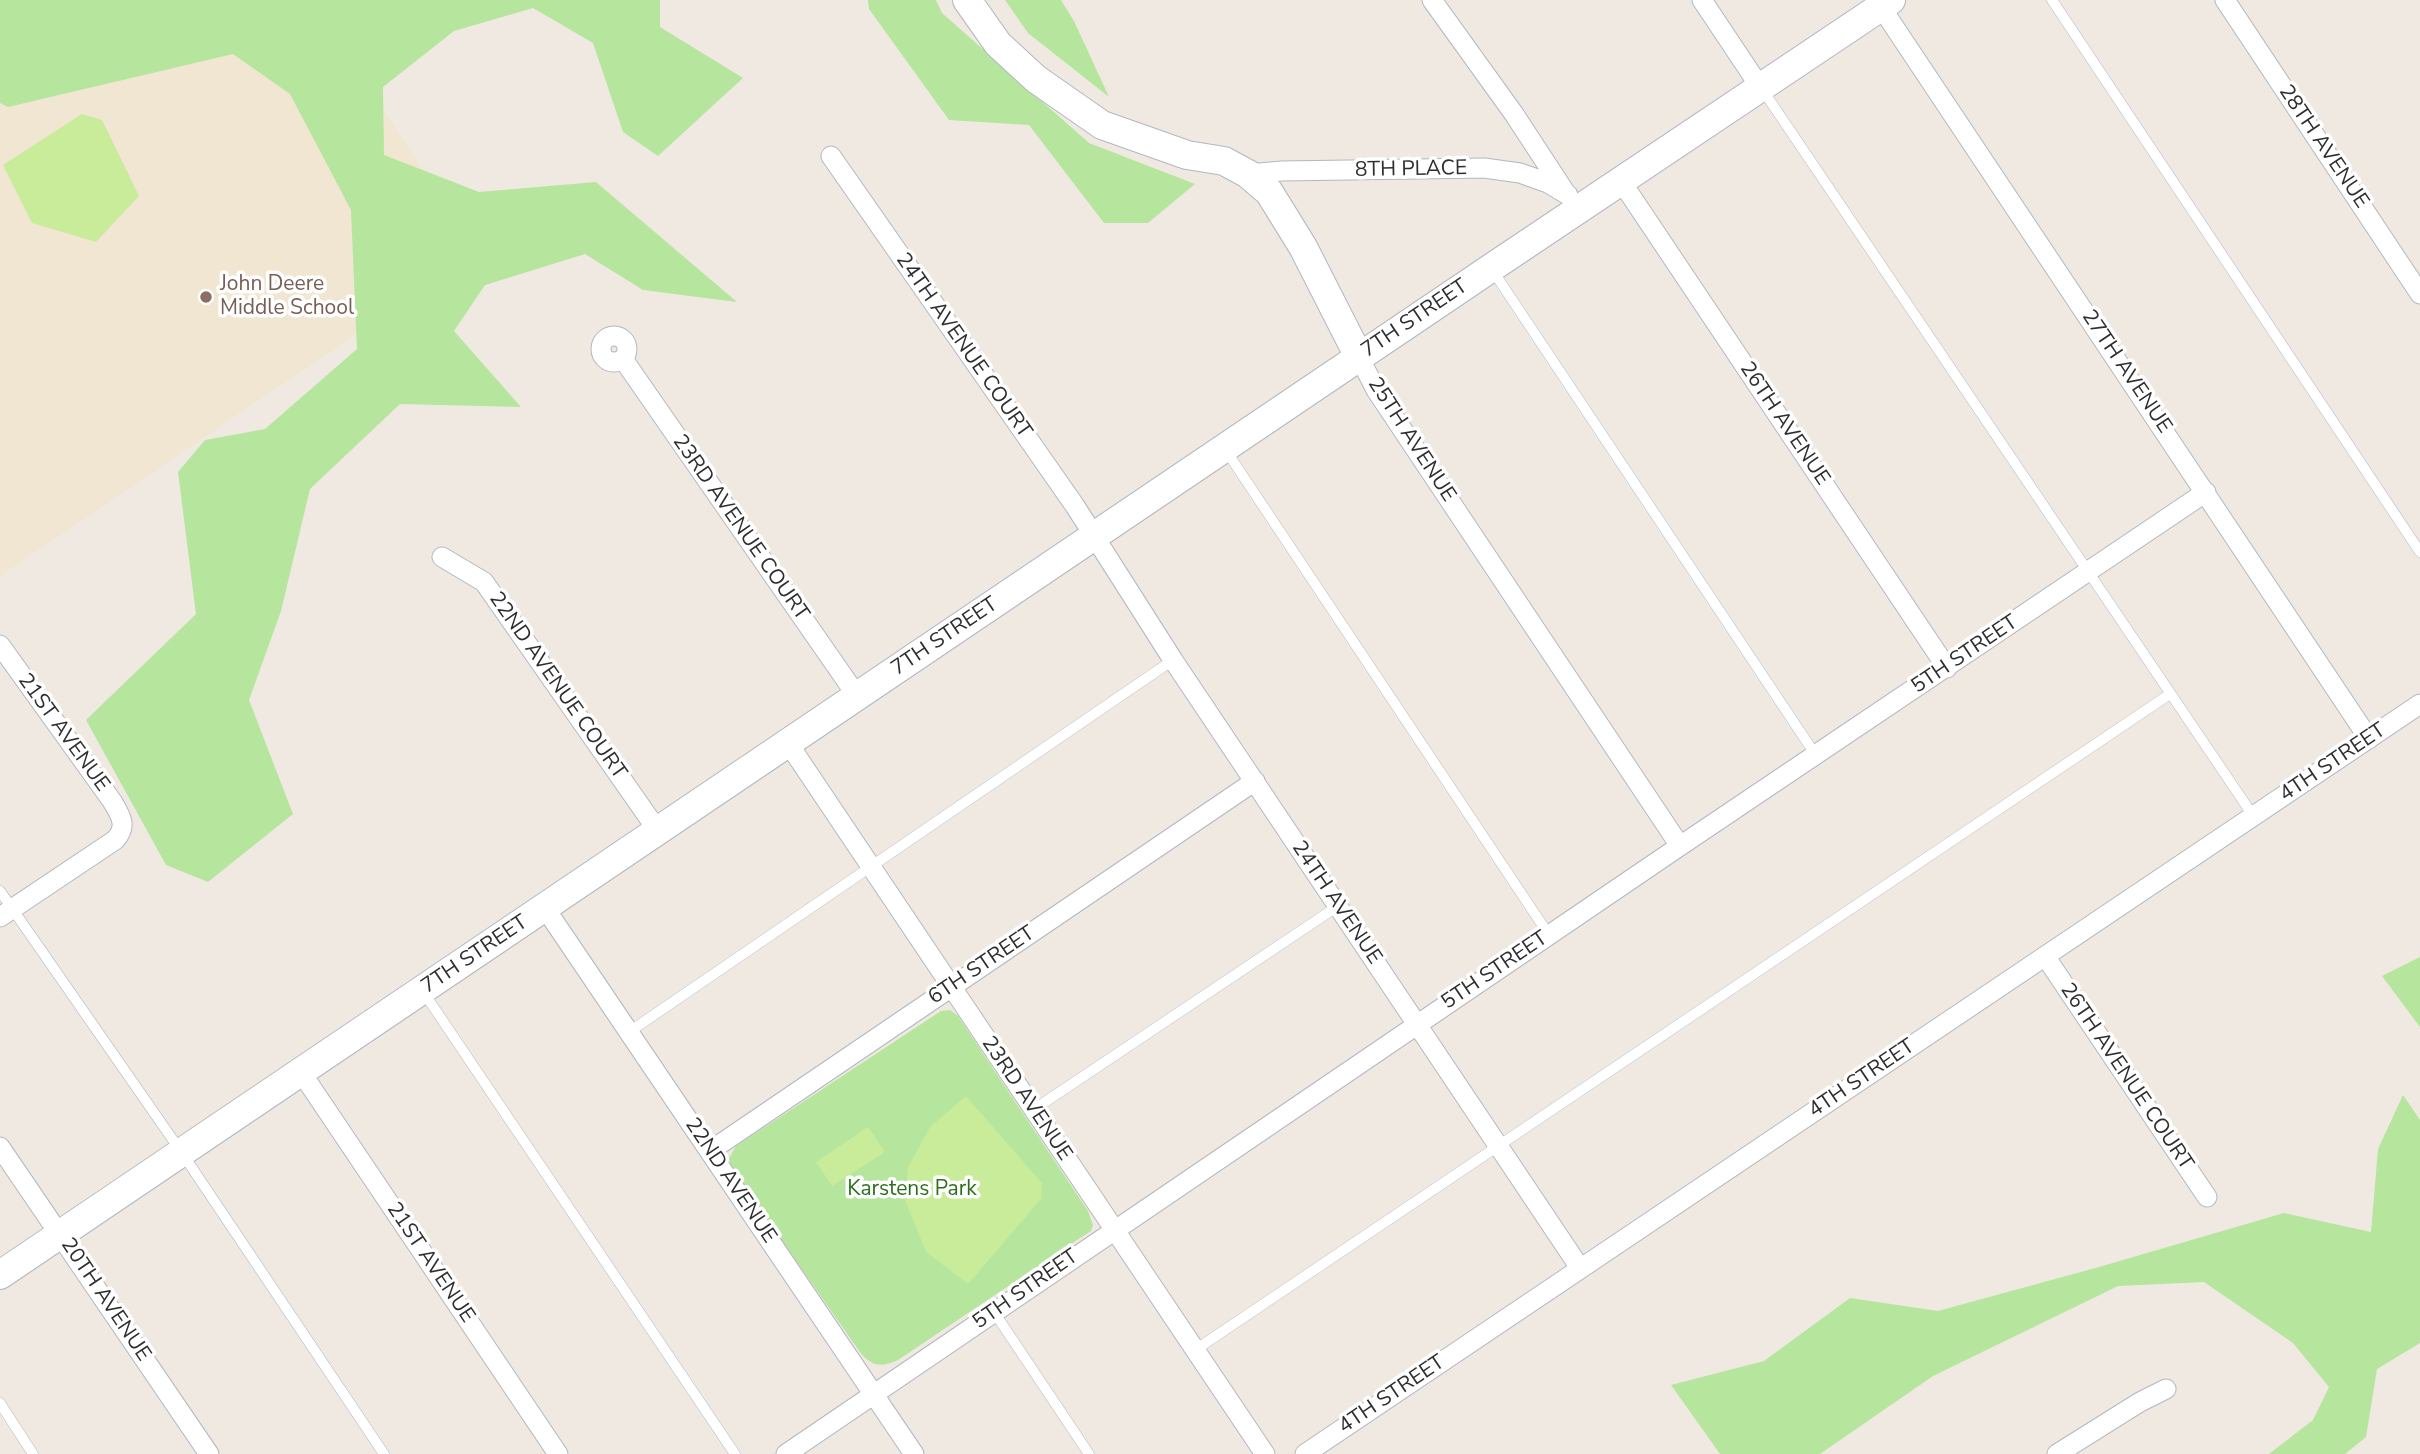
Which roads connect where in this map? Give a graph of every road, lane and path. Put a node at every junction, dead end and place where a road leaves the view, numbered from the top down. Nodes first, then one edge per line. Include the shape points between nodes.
1 (968, 0) edge
2 (1432, 0) edge
3 (1702, 0) edge
4 (2052, 0) edge
5 (2225, 0) edge
6 (1886, 3) edge
7 (1760, 87) junction
8 (831, 156) dead end
9 (1248, 174) junction
10 (1621, 181) junction
11 (1573, 202) junction
12 (1490, 268) junction
13 (2420, 294) edge
14 (1359, 357) junction
15 (623, 359) dead end
16 (1224, 448) junction
17 (2206, 492) junction
18 (1093, 537) junction
19 (2420, 552) edge
20 (442, 557) dead end
21 (2088, 571) junction
22 (0, 645) edge
23 (1173, 660) junction
24 (1947, 668) junction
25 (2170, 694) junction
26 (857, 696) junction
27 (2420, 704) edge
28 (2369, 739) junction
29 (788, 743) junction
30 (1815, 754) junction
31 (1255, 781) junction
32 (2253, 817) junction
33 (658, 831) junction
34 (1680, 846) junction
35 (872, 868) junction
36 (0, 891) edge
37 (1338, 906) junction
38 (545, 908) junction
39 (6, 913) edge
40 (1549, 935) junction
41 (2045, 956) junction
42 (951, 987) junction
43 (422, 990) junction
44 (1418, 1024) junction
45 (629, 1032) junction
46 (301, 1072) junction
47 (1033, 1110) junction
48 (1498, 1146) junction
49 (0, 1147) edge
50 (710, 1151) junction
51 (181, 1153) junction
52 (2207, 1197) dead end
53 (1114, 1229) junction
54 (61, 1234) junction
55 (1580, 1268) junction
56 (0, 1275) edge
57 (994, 1312) junction
58 (1195, 1350) junction
59 (2166, 1389) dead end
60 (874, 1394) junction
61 (0, 1403) edge
62 (33, 1454) edge
63 (209, 1454) edge
64 (383, 1454) edge
65 (558, 1454) edge
66 (735, 1454) edge
67 (786, 1454) edge
68 (914, 1454) edge
69 (1089, 1454) edge
70 (1265, 1454) edge
71 (1305, 1454) edge
72 (2057, 1454) edge

1 - 9 street, 25TH AVENUE via 998,44 1036,79 1102,125 1187,155 1224,161
2 - 11 street
3 - 7 street
4 - 19 lane
5 - 13 street, 28TH AVENUE
6 - 7 street, 7TH STREET
6 - 17 street, 27TH AVENUE
7 - 10 street, 7TH STREET
7 - 21 lane
8 - 18 street, 24TH AVENUE COURT
9 - 11 street, 8TH PLACE via 1495,169 1548,183
9 - 14 street, 25TH AVENUE via 1269,192 1283,214
10 - 11 street, 7TH STREET
10 - 24 street, 26TH AVENUE
11 - 12 street, 7TH STREET
12 - 14 street, 7TH STREET
12 - 30 lane
14 - 16 street, 7TH STREET
14 - 34 street, 25TH AVENUE via 1376,390
15 - 26 street, 23RD AVENUE COURT
16 - 18 street, 7TH STREET
16 - 40 lane
17 - 21 street, 5TH STREET
17 - 28 street, 27TH AVENUE
18 - 23 street, 24TH AVENUE
18 - 26 street, 7TH STREET
20 - 33 street, 22ND AVENUE COURT via 484,582
21 - 24 street, 5TH STREET
21 - 25 lane
22 - 39 street, 21ST AVENUE via 112,801 123,824 115,841
23 - 31 street, 24TH AVENUE
23 - 35 lane
24 - 30 street, 5TH STREET
25 - 32 lane
25 - 48 lane
26 - 29 street, 7TH STREET
27 - 28 street, 4TH STREET
28 - 32 street, 4TH STREET
29 - 33 street, 7TH STREET
29 - 35 street, 23RD AVENUE
30 - 34 street, 5TH STREET
31 - 37 street, 24TH AVENUE
31 - 42 street, 6TH STREET
32 - 41 street, 4TH STREET
33 - 38 street, 7TH STREET
34 - 40 street, 5TH STREET
35 - 42 street, 23RD AVENUE
35 - 45 lane
36 - 39 lane
37 - 44 street, 24TH AVENUE
37 - 47 lane
38 - 43 street, 7TH STREET
38 - 45 street, 22ND AVENUE
39 - 51 lane
40 - 44 street, 5TH STREET
41 - 52 street, 26TH AVENUE COURT
41 - 55 street, 4TH STREET
42 - 47 street, 23RD AVENUE
42 - 50 street, 6TH STREET
43 - 46 street, 7TH STREET
43 - 66 lane
44 - 48 street, 24TH AVENUE
44 - 53 street, 5TH STREET
45 - 50 street, 22ND AVENUE
46 - 51 street, 7TH STREET
46 - 65 street, 21ST AVENUE
47 - 53 street, 23RD AVENUE
48 - 55 street, 24TH AVENUE
48 - 58 lane
49 - 54 street, 20TH AVENUE
50 - 60 street, 22ND AVENUE
51 - 54 street, 7TH STREET
51 - 64 lane
53 - 57 street, 5TH STREET
53 - 58 street, 23RD AVENUE
54 - 56 street, 7TH STREET
54 - 63 street, 20TH AVENUE
55 - 71 street, 4TH STREET
57 - 60 street, 5TH STREET
57 - 69 lane
58 - 70 street, 23RD AVENUE
59 - 72 street
60 - 67 street, 5TH STREET
60 - 68 street, 22ND AVENUE
61 - 62 lane

